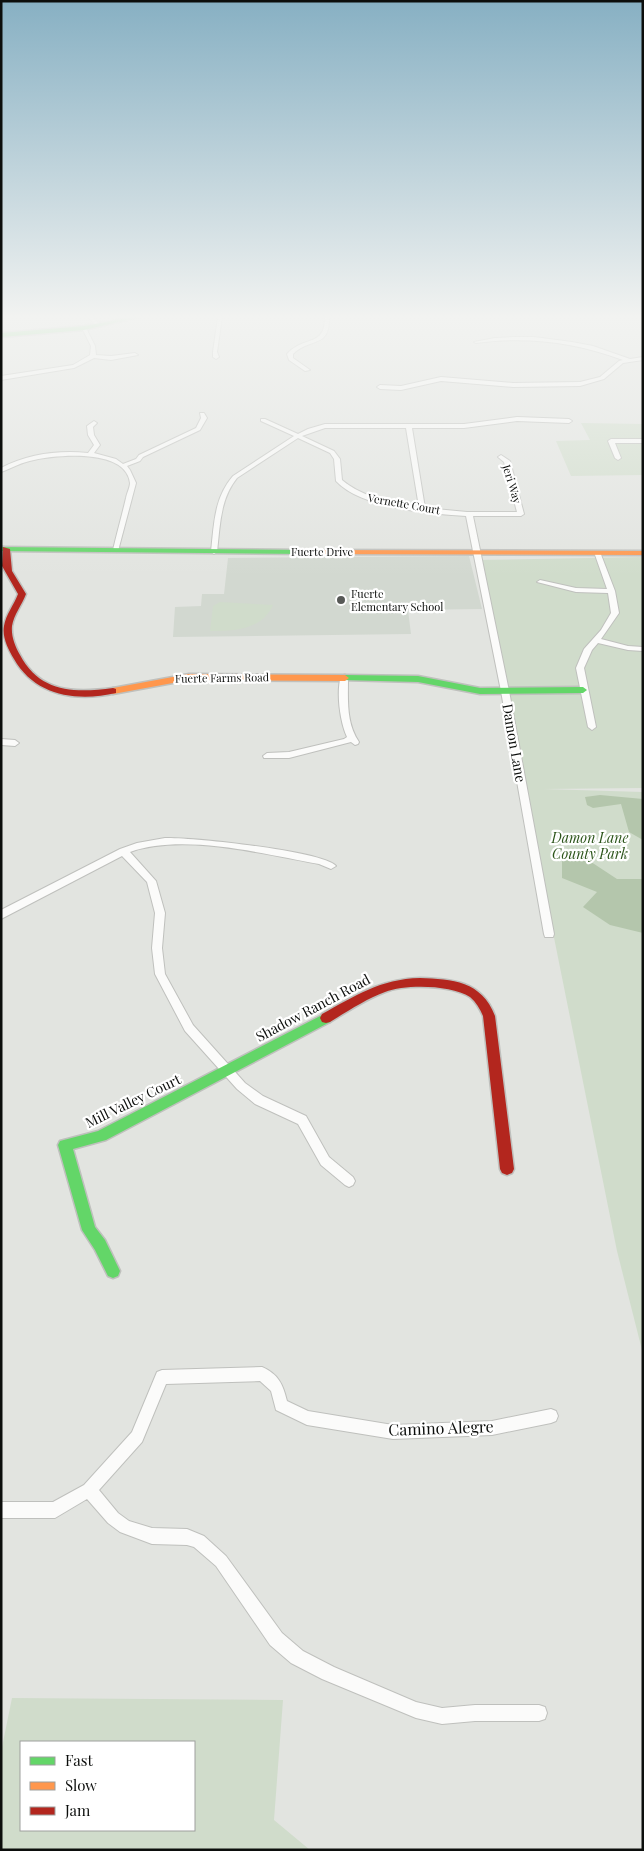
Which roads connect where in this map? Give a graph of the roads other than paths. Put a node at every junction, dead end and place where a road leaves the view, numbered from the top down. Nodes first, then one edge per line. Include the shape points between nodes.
1 (202, 414) dead end
2 (262, 420) dead end
3 (569, 421) dead end
4 (94, 423) dead end
5 (409, 426) junction
6 (298, 436) junction
7 (643, 441) edge
8 (90, 455) junction
9 (501, 457) dead end
10 (618, 458) dead end
11 (122, 466) junction
12 (1, 470) edge
13 (422, 508) junction
14 (469, 514) junction
15 (521, 514) joint
16 (3, 549) edge
17 (116, 550) junction
18 (214, 552) junction
19 (477, 552) junction
20 (597, 552) junction
21 (643, 553) edge
22 (540, 582) dead end
23 (611, 591) junction
24 (5, 621) edge
25 (596, 640) junction
26 (643, 649) edge
27 (344, 678) junction
28 (583, 690) junction
29 (505, 691) junction
30 (592, 727) dead end
31 (1, 742) edge
32 (15, 742) dead end
33 (267, 756) dead end
34 (123, 851) junction
35 (331, 866) dead end
36 (1, 915) edge
37 (549, 934) dead end
38 (227, 1072) junction
39 (507, 1169) dead end
40 (349, 1181) dead end
41 (113, 1271) dead end
42 (551, 1416) dead end
43 (89, 1490) junction
44 (1, 1510) edge
45 (539, 1713) dead end

1 - 11 street via 204,418 198,429
2 - 6 street, Vernette Court
3 - 5 street via 517,420 473,425
4 - 8 street via 89,432 96,445
5 - 6 street via 330,426 315,428
5 - 13 street
6 - 13 street, Vernette Court via 332,452 337,459 338,478 352,492 371,499
6 - 18 street via 235,477 225,488
7 - 10 street via 611,441
8 - 11 street
8 - 12 street via 35,456
9 - 15 street, Jeri Way via 507,461
11 - 17 street via 131,475 133,483
13 - 14 street, Vernette Court
14 - 15 street, Vernette Court
14 - 19 street, Damon Lane
16 - 17 street, Fuerte Drive
16 - 24 street, Fuerte Farms Road via 3,570 19,585 22,594
17 - 18 street, Fuerte Drive
18 - 19 street, Fuerte Drive
19 - 20 street, Fuerte Drive
19 - 29 street, Damon Lane
20 - 21 street, Fuerte Drive
20 - 23 street
22 - 23 street via 576,590
23 - 25 street via 615,613
24 - 27 street, Fuerte Farms Road via 10,646 28,676 46,688 64,694 105,692 191,677
25 - 26 street
25 - 28 street via 580,668
27 - 29 street, Fuerte Farms Road via 418,679 472,690
27 - 33 street via 344,714 354,740 289,755
28 - 29 street, Fuerte Farms Road
28 - 30 street
29 - 37 street, Damon Lane
31 - 32 street
34 - 35 street via 159,841 200,841 321,861
34 - 36 street
34 - 38 street via 151,881 156,896 160,913 157,948 160,974 189,1028
38 - 39 street, Shadow Ranch Road via 387,986 464,987 481,1000 489,1016
38 - 40 street via 259,1100 302,1120 325,1161
38 - 41 street, Mill Valley Court via 101,1136 65,1145 89,1230
42 - 43 street, Camino Alegre via 492,1428 393,1432 307,1418 281,1405 277,1387 262,1374 162,1377 137,1438
43 - 44 street, Camino Alegre via 54,1510
43 - 45 street via 113,1518 126,1527 152,1536 187,1537 199,1541 221,1561 276,1639 298,1657 328,1673 416,1710 442,1716

